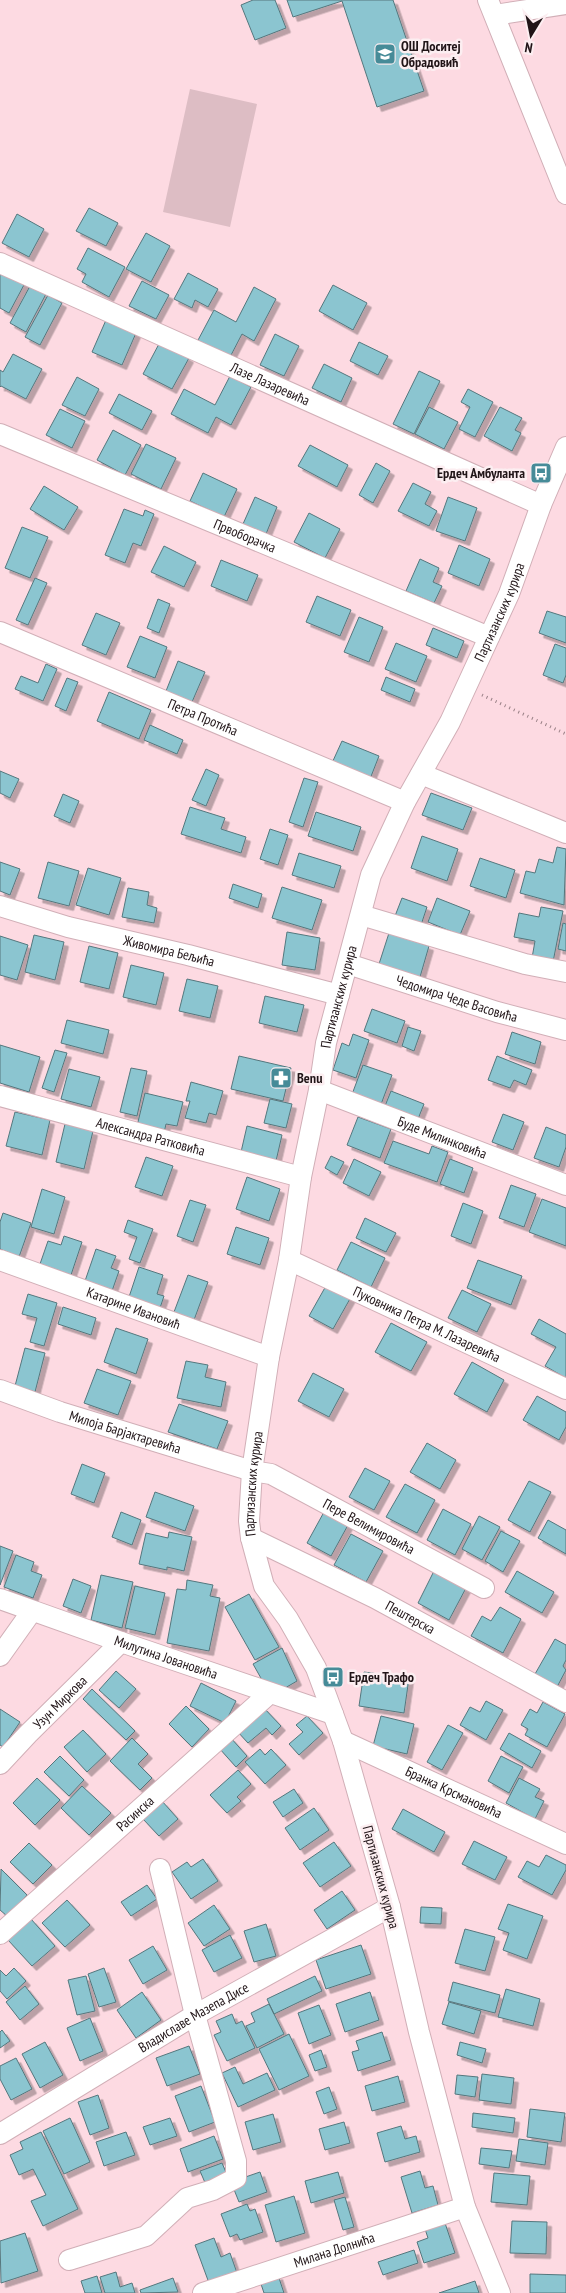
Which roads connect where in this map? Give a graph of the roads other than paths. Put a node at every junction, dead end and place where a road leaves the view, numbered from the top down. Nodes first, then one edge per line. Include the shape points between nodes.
1 (566, 4) edge
2 (492, 7) edge
3 (566, 194) edge
4 (0, 263) edge
5 (0, 434) edge
6 (565, 453) edge
7 (541, 505) junction
8 (0, 632) edge
9 (489, 637) junction
10 (422, 774) junction
11 (405, 802) junction
12 (566, 833) edge
13 (0, 906) edge
14 (361, 915) junction
15 (348, 964) junction
16 (566, 972) edge
17 (339, 995) junction
18 (566, 1030) edge
19 (319, 1090) junction
20 (0, 1096) edge
21 (301, 1177) junction
22 (566, 1185) edge
23 (0, 1260) edge
24 (289, 1260) junction
25 (270, 1356) junction
26 (566, 1389) edge
27 (0, 1390) edge
28 (252, 1471) junction
29 (251, 1538) junction
30 (484, 1588) dead end
31 (0, 1598) edge
32 (32, 1611) junction
33 (121, 1642) junction
34 (0, 1656) edge
35 (270, 1693) junction
36 (566, 1702) edge
37 (333, 1714) junction
38 (343, 1741) junction
39 (0, 1764) edge
40 (566, 1844) edge
41 (160, 1869) dead end
42 (390, 1907) junction
43 (0, 1934) edge
44 (195, 2015) junction
45 (0, 2134) edge
46 (465, 2207) junction
47 (69, 2260) dead end
48 (203, 2293) edge
49 (500, 2293) edge

1 - 2 street
2 - 3 street
4 - 7 street, Лазе Лазаревића
5 - 9 street, Првоборачка
6 - 7 street, Партизанских курира
7 - 9 street, Партизанских курира via 509,594
8 - 11 street, Петра Протића
9 - 10 street, Партизанских курира
10 - 11 street, Партизанских курира
10 - 12 street
11 - 14 street, Партизанских курира via 371,875
13 - 17 street, Живомира Бељића via 68,927
14 - 15 street, Партизанских курира
14 - 16 street via 525,964
15 - 17 street, Партизанских курира
15 - 18 street, Чедомира Чеде Васовића via 497,1012
17 - 19 street, Партизанских курира via 326,1043
19 - 21 street, Партизанских курира
19 - 22 street, Буде Милинковића
20 - 21 street, Александра Ратковића
21 - 24 street, Партизанских курира
23 - 25 street, Катарине Ивановић
24 - 25 street, Партизанских курира
24 - 26 street, Пуковника Петра М. Лазаревића
25 - 28 street, Партизанских курира
27 - 28 street, Милоја Барјактаревића via 60,1412
28 - 29 street, Партизанских курира
28 - 30 street, Пере Велимировића via 271,1474
29 - 36 street, Пештерска via 376,1598
29 - 37 street, Партизанских курира via 264,1586 288,1619 316,1668
31 - 32 street, Милутина Јовановића
32 - 33 street, Милутина Јовановића
32 - 34 street
33 - 35 street, Милутина Јовановића
33 - 39 street, Узун Миркова
35 - 37 street, Милутина Јовановића
35 - 43 street, Расинска
37 - 38 street, Партизанских курира
38 - 40 street, Бранка Крсмановића
38 - 42 street, Партизанских курира
41 - 44 street
42 - 44 street, Владиславе Мазепа Дисе
42 - 46 street, Партизанских курира
44 - 45 street, Владиславе Мазепа Дисе
44 - 47 street via 236,2161 236,2178 187,2198 146,2236
46 - 48 street, Милана Долнића
46 - 49 street, Партизанских курира

